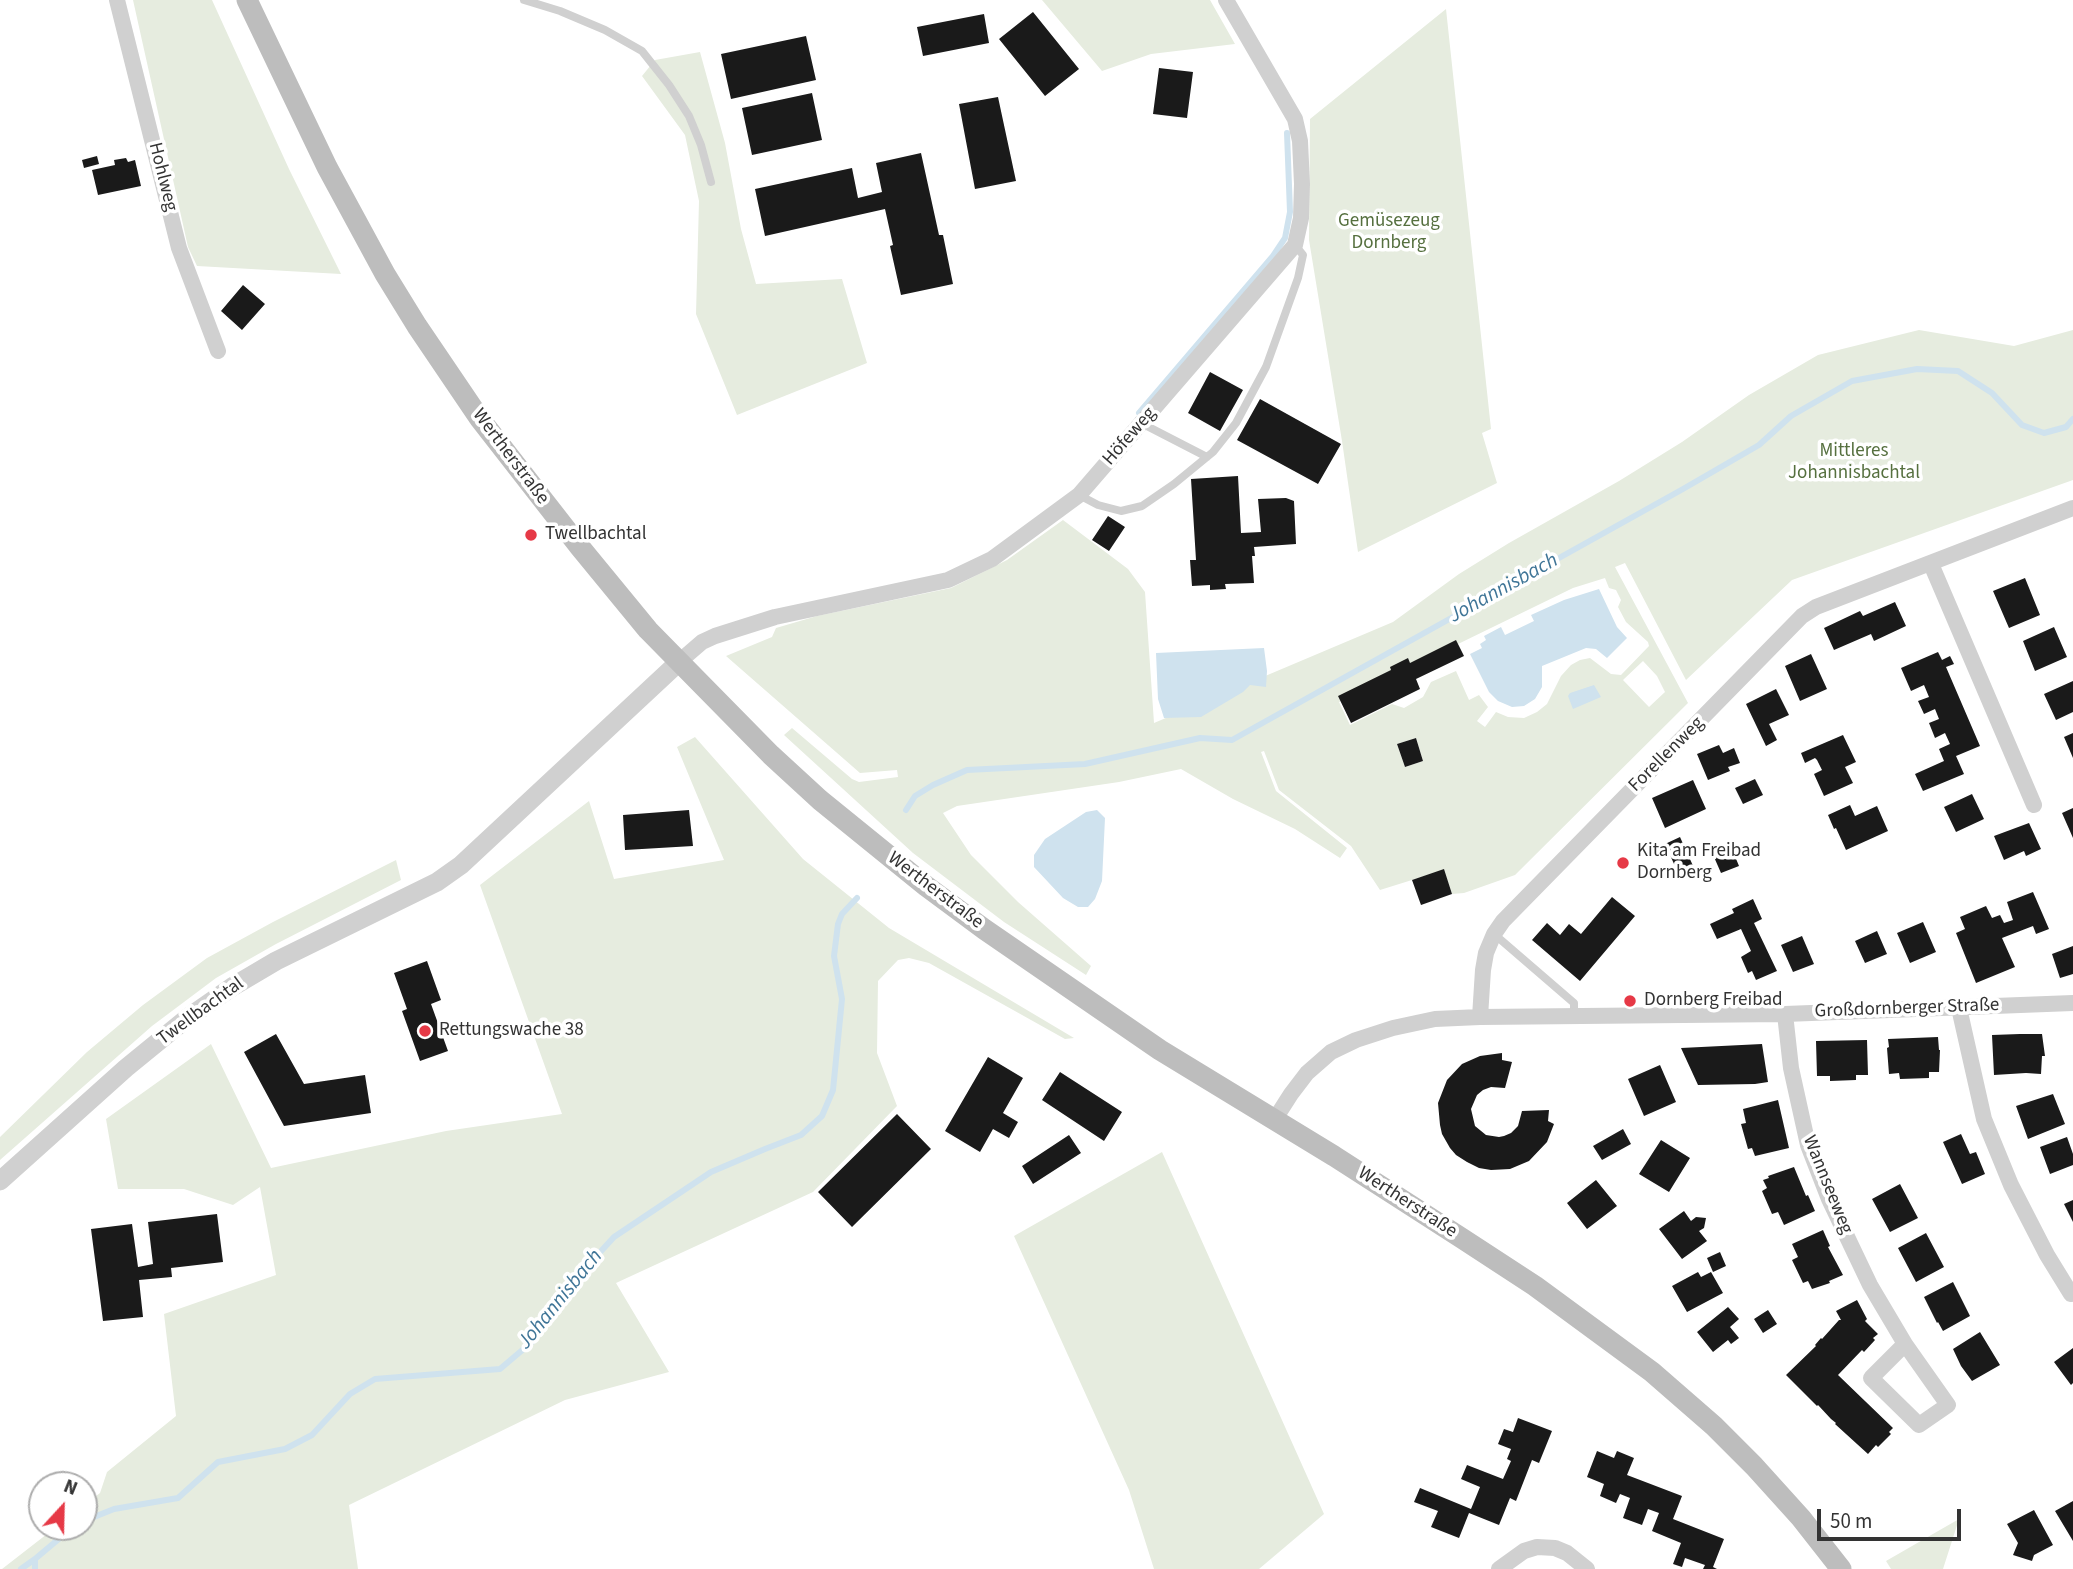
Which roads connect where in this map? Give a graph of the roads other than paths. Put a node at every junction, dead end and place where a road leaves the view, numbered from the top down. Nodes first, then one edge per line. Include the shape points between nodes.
1 (117, 0) edge
2 (247, 0) edge
3 (524, 0) edge
4 (1226, 0) edge
5 (711, 182) dead end
6 (1295, 246) junction
7 (218, 351) dead end
8 (1141, 423) junction
9 (1207, 457) junction
10 (1079, 495) junction
11 (2073, 508) edge
12 (1931, 564) junction
13 (680, 662) junction
14 (2034, 805) dead end
15 (1494, 934) junction
16 (2073, 1003) edge
17 (1959, 1008) junction
18 (1785, 1014) junction
19 (1574, 1016) junction
20 (1480, 1017) junction
21 (1275, 1119) junction
22 (0, 1181) edge
23 (2071, 1294) dead end
24 (1905, 1344) junction
25 (1499, 1569) edge
26 (1587, 1569) edge
27 (1841, 1569) edge

1 - 7 street, Hohlweg via 179,248
2 - 13 main road, Wertherstraße via 327,167 417,326 509,458 632,611
3 - 5 lane via 605,30 642,51 689,117
4 - 6 street via 1295,119 1302,184
6 - 8 street, Höfeweg
6 - 9 lane via 1303,255 1298,278 1266,368 1236,423
8 - 9 lane
8 - 10 street, Höfeweg
9 - 10 lane via 1142,506 1121,511
10 - 13 street, Höfeweg via 992,559 948,580 728,631 702,642
11 - 12 street, Forellenweg
12 - 14 street
12 - 15 street, Forellenweg via 1802,616
13 - 21 main road, Wertherstraße via 820,800 926,886 1150,1042
13 - 22 street, Twellbachtal via 461,865 437,883 232,987 127,1068
15 - 19 lane via 1574,1003
15 - 20 street, Forellenweg via 1483,970
16 - 17 street, Großdornberger Straße
17 - 18 street, Großdornberger Straße
17 - 23 street via 1983,1119 2011,1185
18 - 19 street, Großdornberger Straße
18 - 24 street, Wannseeweg via 1808,1145 1870,1285
19 - 20 street, Großdornberger Straße
20 - 21 street, Großdornberger Straße via 1435,1019 1393,1028 1331,1052 1307,1073
21 - 27 main road, Wertherstraße via 1514,1272 1652,1372 1754,1466
24 - 24 street, Wannseeweg via 1948,1405 1919,1425 1871,1378
25 - 26 street via 1537,1547 1567,1553

